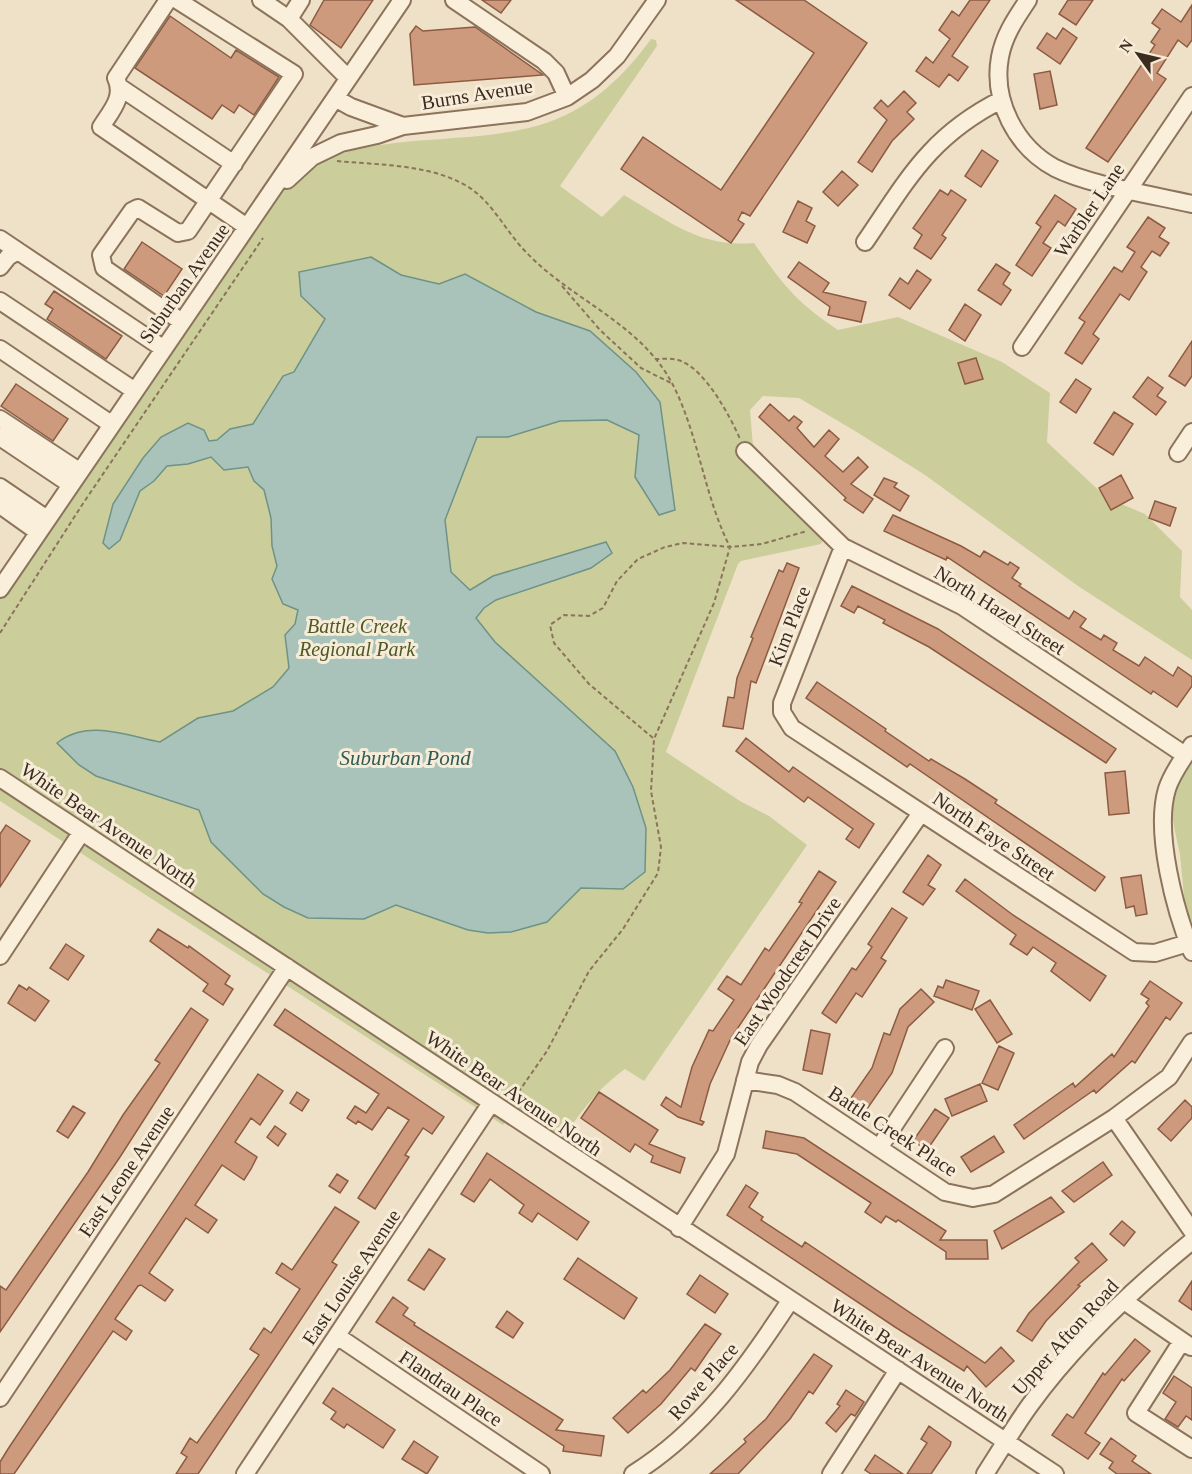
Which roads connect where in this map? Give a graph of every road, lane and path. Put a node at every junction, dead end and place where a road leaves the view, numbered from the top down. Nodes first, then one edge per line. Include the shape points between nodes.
1 (168, 0) edge
2 (177, 0) edge
3 (261, 0) edge
4 (301, 0) edge
5 (402, 0) edge
6 (454, 0) edge
7 (657, 0) edge
8 (1028, 0) edge
9 (289, 19) junction
10 (348, 78) junction
11 (121, 88) junction
12 (1192, 96) edge
13 (567, 97) junction
14 (335, 98) junction
15 (1001, 100) junction
16 (403, 126) junction
17 (331, 161) dead end
18 (234, 164) junction
19 (1129, 189) junction
20 (268, 197) junction
21 (210, 201) junction
22 (1192, 204) edge
23 (247, 227) junction
24 (263, 238) dead end
25 (0, 239) edge
26 (865, 242) dead end
27 (18, 251) junction
28 (0, 267) edge
29 (561, 284) junction
30 (0, 301) edge
31 (182, 322) junction
32 (1022, 347) dead end
33 (164, 348) junction
34 (0, 349) edge
35 (655, 359) junction
36 (673, 384) junction
37 (135, 391) junction
38 (0, 418) edge
39 (111, 424) junction
40 (1192, 432) edge
41 (0, 437) edge
42 (745, 451) joint
43 (1178, 453) dead end
44 (74, 478) junction
45 (0, 487) edge
46 (0, 505) edge
47 (43, 525) junction
48 (822, 527) junction
49 (730, 547) junction
50 (843, 548) junction
51 (7, 564) edge
52 (0, 589) edge
53 (0, 633) edge
54 (786, 721) joint
55 (654, 739) junction
56 (1189, 750) edge
57 (0, 778) edge
58 (921, 813) junction
59 (81, 833) junction
60 (1190, 948) edge
61 (0, 956) edge
62 (287, 967) junction
63 (1192, 1042) edge
64 (945, 1048) dead end
65 (746, 1080) junction
66 (515, 1097) dead end
67 (491, 1103) junction
68 (1114, 1118) junction
69 (879, 1148) junction
70 (679, 1228) junction
71 (1192, 1231) edge
72 (1192, 1241) edge
73 (790, 1301) junction
74 (1124, 1301) junction
75 (338, 1336) junction
76 (1187, 1345) edge
77 (898, 1370) junction
78 (0, 1398) edge
79 (1006, 1441) junction
80 (1192, 1449) edge
81 (245, 1474) edge
82 (541, 1474) edge
83 (633, 1474) edge
84 (831, 1474) edge
85 (985, 1474) edge
86 (1055, 1474) edge

1 - 11 street via 116,78
2 - 18 street via 294,74
3 - 9 street
4 - 9 street
5 - 10 street, Suburban Avenue
6 - 13 street via 544,61
7 - 13 street, Burns Avenue via 617,56
8 - 15 street via 1010,29 1000,57
9 - 10 street
10 - 14 street, Suburban Avenue
11 - 18 street
11 - 21 street via 101,127
12 - 19 street, Warbler Lane
13 - 16 street, Burns Avenue via 527,112
14 - 16 street, Burns Avenue
14 - 20 street, Suburban Avenue
15 - 19 street via 1015,130 1040,158 1073,175
15 - 26 street via 936,143
16 - 20 street, Burns Avenue via 327,149 312,157
17 - 29 path via 407,168 441,175 467,186 496,213 525,251
18 - 21 street
19 - 22 street
19 - 32 street, Warbler Lane
20 - 23 street, Suburban Avenue
21 - 23 street
21 - 31 street via 188,231 182,233 138,208 101,255 104,268
23 - 31 street, Suburban Avenue
24 - 53 path via 82,504
25 - 27 street
27 - 28 street
27 - 33 street
29 - 35 path via 612,318
29 - 36 path via 600,330 641,368
30 - 37 street
31 - 33 street, Suburban Avenue
33 - 37 street, Suburban Avenue
34 - 39 street
35 - 36 path
35 - 42 path via 679,360 702,376 732,420
36 - 49 path
37 - 39 street, Suburban Avenue
38 - 44 street
39 - 44 street, Suburban Avenue
40 - 43 street
41 - 44 street
42 - 48 street, North Hazel Street
44 - 47 street, Suburban Avenue
45 - 47 street
46 - 47 street
47 - 51 street, Suburban Avenue
48 - 49 path via 762,544
48 - 50 street, North Hazel Street
49 - 55 path via 714,603
49 - 55 path via 683,543 665,547 638,559 617,581 603,608 589,616 564,615 550,625 554,643 589,684
50 - 54 street, Kim Place via 782,703
50 - 56 street, North Hazel Street via 962,606
51 - 52 street, Suburban Avenue
54 - 58 street, North Faye Street
55 - 66 path via 651,791 661,848 658,873 623,929 589,970 548,1051
56 - 60 street via 1167,789 1163,817 1170,871
57 - 59 street, White Bear Avenue North
58 - 60 street, North Faye Street via 1134,952
58 - 65 street, East Woodcrest Drive via 759,1045
59 - 61 street
59 - 62 street, White Bear Avenue North
62 - 67 street, White Bear Avenue North
62 - 78 street, East Leone Avenue
63 - 68 street, Battle Creek Place via 1169,1077
64 - 69 street
65 - 69 street, Battle Creek Place via 795,1092
65 - 70 street, East Woodcrest Drive via 726,1154
67 - 70 street, White Bear Avenue North
67 - 75 street, East Louise Avenue
68 - 69 street, Battle Creek Place via 994,1194 973,1198 945,1192
68 - 71 street
70 - 73 street, White Bear Avenue North
72 - 74 street, Upper Afton Road
73 - 77 street, White Bear Avenue North
73 - 83 street, Rowe Place via 739,1376 705,1416 678,1442
74 - 76 street
74 - 79 street, Upper Afton Road via 1055,1373
75 - 81 street, East Louise Avenue
75 - 82 street, Flandrau Place
76 - 80 street via 1136,1413
77 - 79 street, White Bear Avenue North
77 - 84 street
79 - 85 street, Upper Afton Road
79 - 86 street, White Bear Avenue North

